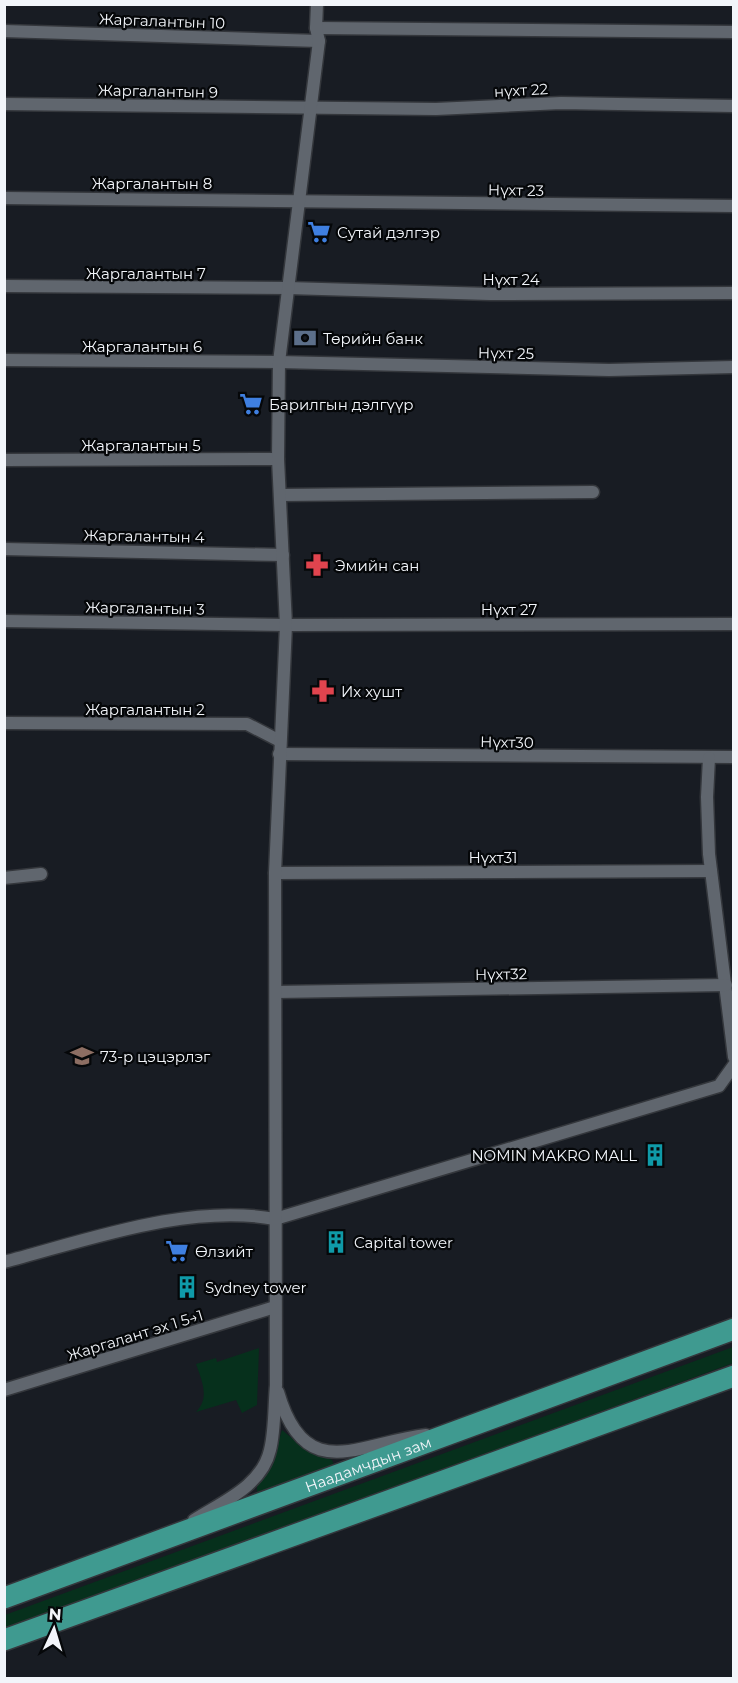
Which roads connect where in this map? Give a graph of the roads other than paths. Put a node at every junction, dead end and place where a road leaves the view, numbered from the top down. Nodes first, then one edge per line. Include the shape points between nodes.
1 (317, 4) edge
2 (4, 31) edge
3 (734, 32) edge
4 (317, 34) junction
5 (4, 104) edge
6 (734, 106) edge
7 (310, 107) junction
8 (4, 198) edge
9 (299, 199) junction
10 (734, 206) edge
11 (4, 286) edge
12 (288, 288) junction
13 (734, 292) edge
14 (4, 360) edge
15 (279, 362) junction
16 (734, 367) edge
17 (278, 459) junction
18 (4, 460) edge
19 (593, 492) dead end
20 (281, 495) junction
21 (4, 549) edge
22 (283, 555) junction
23 (4, 621) edge
24 (734, 624) edge
25 (286, 625) junction
26 (4, 723) edge
27 (280, 748) junction
28 (734, 757) edge
29 (709, 758) junction
30 (711, 871) junction
31 (275, 873) junction
32 (41, 874) dead end
33 (4, 878) edge
34 (726, 985) junction
35 (276, 992) junction
36 (733, 1053) edge
37 (734, 1057) edge
38 (734, 1065) edge
39 (275, 1219) junction
40 (4, 1262) edge
41 (275, 1307) junction
42 (734, 1329) edge
43 (734, 1376) edge
44 (276, 1385) junction
45 (4, 1390) edge
46 (462, 1431) junction
47 (160, 1542) junction
48 (4, 1598) edge
49 (4, 1640) edge

1 - 4 street
2 - 4 street, Жаргалантын 10
3 - 4 street, Жаргалантын 10
4 - 7 street
5 - 7 street, Жаргалантын 9
6 - 7 street, нүхт 22 via 561,103 436,109
7 - 9 street
8 - 9 street, Жаргалантын 8
9 - 10 street, Нүхт 23
9 - 12 street
11 - 12 street, Жаргалантын 7
12 - 13 street, Нүхт 24 via 490,294
12 - 15 street
14 - 15 street, Жаргалантын 6
15 - 16 street, Нүхт 25 via 609,370
15 - 17 street
17 - 18 street, Жаргалантын 5
17 - 20 street
19 - 20 street
20 - 22 street
21 - 22 street, Жаргалантын 4
22 - 25 street
23 - 25 street, Жаргалантын 3
24 - 25 street, Нүхт 27
25 - 27 street
26 - 27 street, Жаргалантын 2 via 247,724
27 - 29 street, Нүхт30
27 - 31 street
28 - 29 street, Нүхт30
29 - 30 street via 706,797
30 - 31 street, Нүхт31
30 - 34 street
31 - 35 street
32 - 33 street
34 - 35 street, Нүхт32
34 - 36 street
35 - 39 street
36 - 37 street
38 - 39 street via 719,1086
39 - 40 street via 250,1215 175,1220
39 - 41 street
41 - 44 street
41 - 45 street, Жаргалант эх 1 5→1
42 - 46 highway, Наадамчдын зам
43 - 49 highway
44 - 46 street via 284,1412 301,1439 331,1453 356,1452 403,1438
44 - 47 street via 271,1450 264,1468 245,1489
46 - 47 highway, Наадамчдын зам
47 - 48 highway, Наадамчдын зам

